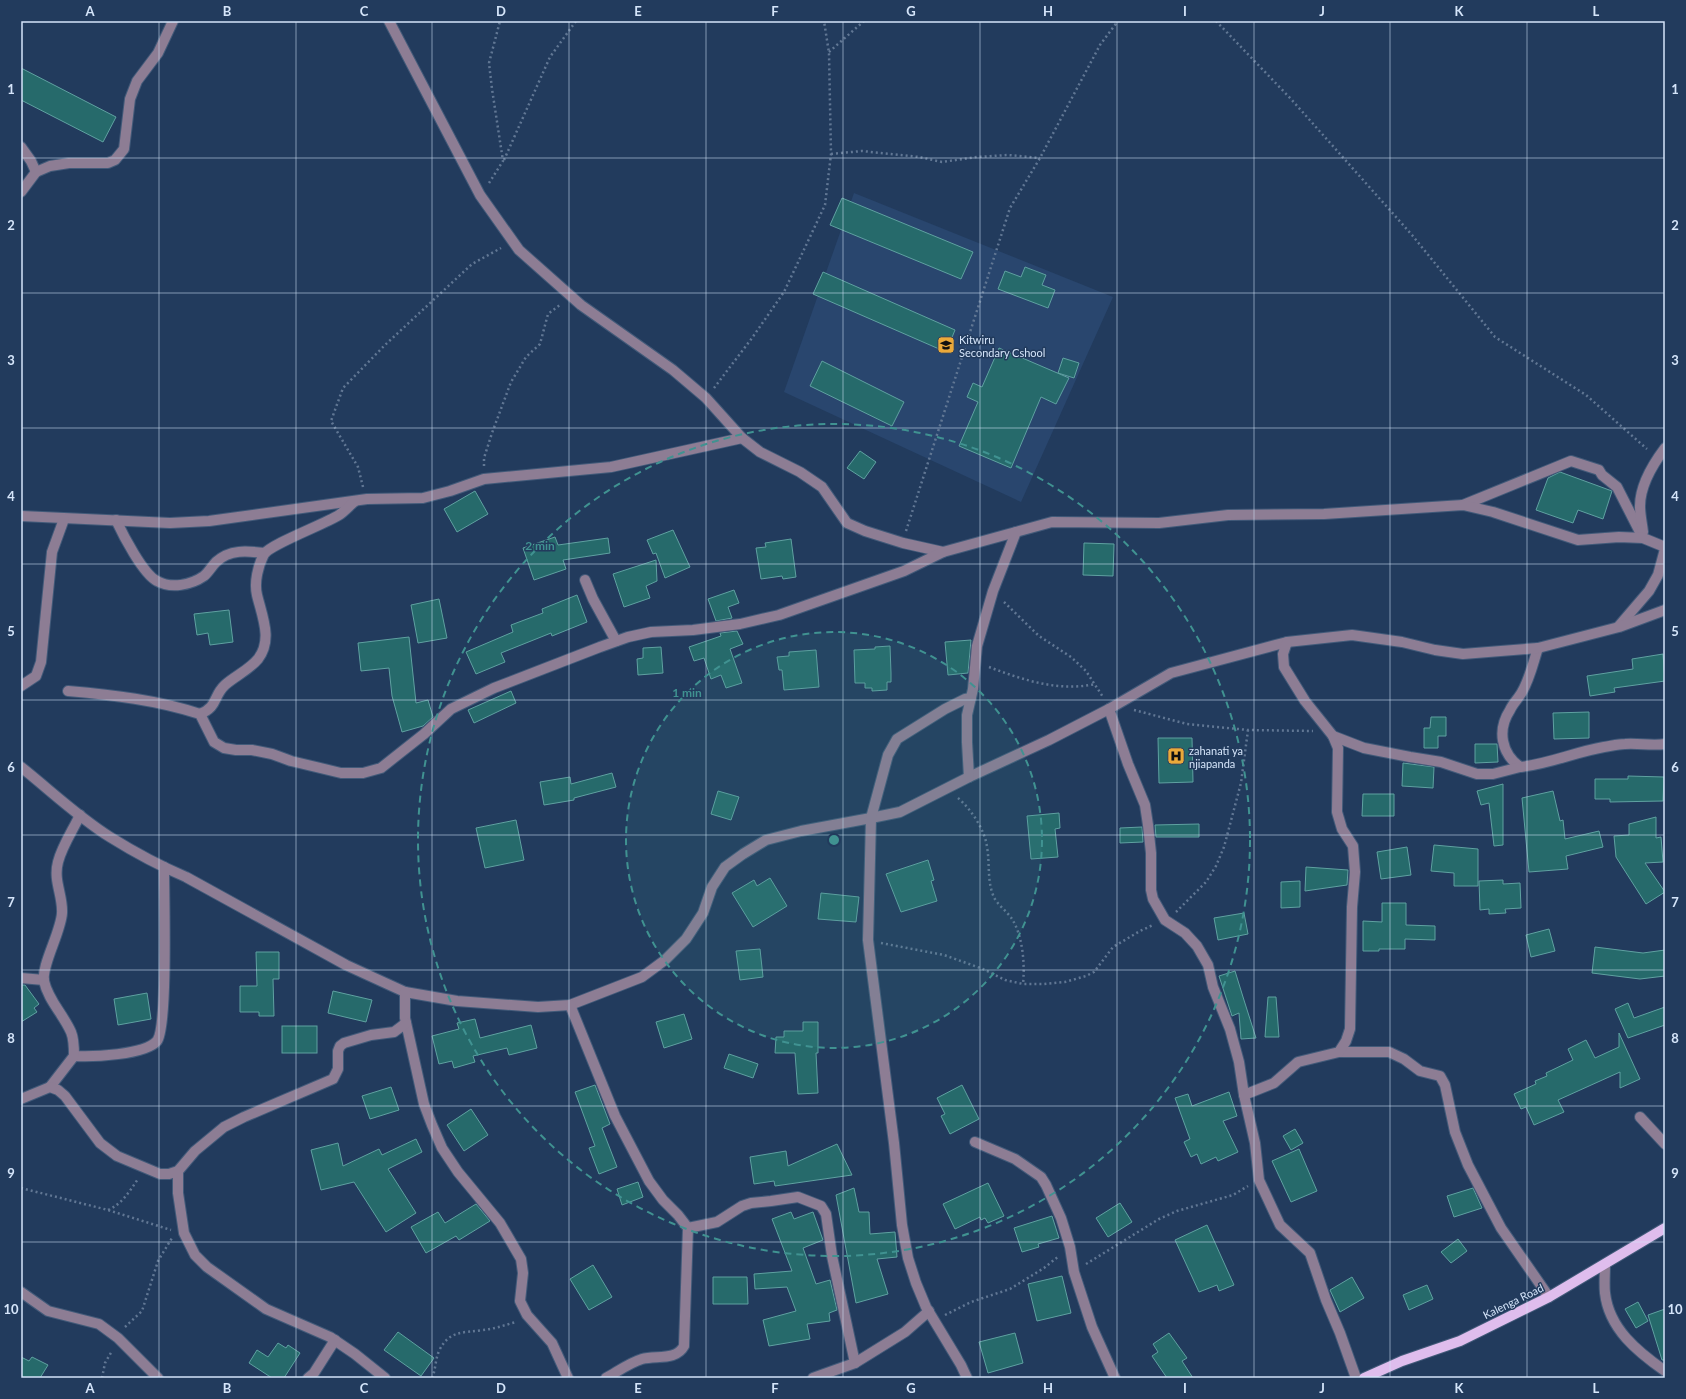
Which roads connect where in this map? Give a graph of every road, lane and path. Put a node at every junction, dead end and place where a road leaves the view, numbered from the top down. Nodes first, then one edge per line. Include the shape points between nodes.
1 (174, 21) edge
2 (389, 21) edge
3 (500, 21) edge
4 (576, 21) edge
5 (824, 21) edge
6 (864, 21) edge
7 (1118, 21) edge
8 (1216, 21) edge
9 (829, 53) junction
10 (21, 147) edge
11 (831, 154) junction
12 (1040, 158) junction
13 (503, 161) junction
14 (36, 172) junction
15 (21, 192) edge
16 (480, 195) junction
17 (514, 242) junction
18 (580, 305) junction
19 (706, 398) junction
20 (742, 438) junction
21 (1665, 448) edge
22 (1658, 458) junction
23 (484, 480) junction
24 (367, 499) junction
25 (355, 501) junction
26 (1463, 505) junction
27 (21, 516) edge
28 (64, 519) junction
29 (116, 520) junction
30 (1016, 532) junction
31 (1643, 538) junction
32 (902, 543) junction
33 (1665, 548) edge
34 (943, 552) junction
35 (265, 553) junction
36 (585, 580) dead end
37 (993, 591) junction
38 (1665, 610) edge
39 (1619, 627) junction
40 (616, 641) junction
41 (1286, 642) junction
42 (1538, 648) junction
43 (975, 662) junction
44 (1095, 684) junction
45 (21, 686) edge
46 (68, 691) dead end
47 (971, 698) junction
48 (1113, 706) junction
49 (200, 714) junction
50 (1248, 730) junction
51 (1333, 736) junction
52 (1665, 744) edge
53 (21, 766) edge
54 (1520, 767) junction
55 (969, 777) junction
56 (944, 789) junction
57 (80, 815) junction
58 (871, 818) junction
59 (164, 867) junction
60 (1165, 920) junction
61 (868, 940) junction
62 (21, 978) edge
63 (44, 980) junction
64 (1022, 984) junction
65 (405, 992) junction
66 (570, 1005) junction
67 (406, 1023) junction
68 (1339, 1052) junction
69 (74, 1056) junction
70 (50, 1087) junction
71 (1244, 1095) junction
72 (21, 1099) edge
73 (1640, 1117) dead end
74 (975, 1142) dead end
75 (1665, 1144) edge
76 (149, 1170) junction
77 (178, 1171) junction
78 (1259, 1180) junction
79 (21, 1188) edge
80 (108, 1210) junction
81 (688, 1228) junction
82 (1665, 1228) edge
83 (180, 1233) junction
84 (1070, 1247) junction
85 (1605, 1265) junction
86 (1074, 1272) junction
87 (21, 1292) edge
88 (1549, 1297) junction
89 (929, 1311) junction
90 (935, 1321) junction
91 (534, 1322) junction
92 (118, 1338) junction
93 (335, 1340) junction
94 (856, 1363) junction
95 (1665, 1372) edge
96 (102, 1378) edge
97 (158, 1378) edge
98 (308, 1378) edge
99 (385, 1378) edge
100 (432, 1378) edge
101 (568, 1378) edge
102 (606, 1378) edge
103 (813, 1378) edge
104 (967, 1378) edge
105 (1115, 1378) edge
106 (1356, 1378) edge
107 (1364, 1378) edge

1 - 14 street via 158,53 137,81 130,99 125,144 120,155 108,163 69,163 50,166
2 - 16 street
3 - 13 path via 489,63
4 - 13 path via 550,57
5 - 9 path
6 - 9 path
7 - 12 path via 1100,45
8 - 22 path via 1291,99 1402,223 1495,337 1586,395
9 - 11 path
10 - 14 street
11 - 12 path via 862,151 942,162 1008,155
11 - 19 path via 825,205 784,292
12 - 32 path via 1010,208
13 - 16 path
14 - 15 street
16 - 17 street
17 - 18 street via 519,250
17 - 24 path via 472,264 384,345 343,388 331,421 358,466
18 - 19 street via 673,370
18 - 23 path via 559,304 548,314 540,344 526,357 510,382 484,458
19 - 20 street
20 - 23 street via 611,466
20 - 32 street via 760,452 800,472 822,487 847,523
21 - 22 street
22 - 31 street via 1644,484 1640,505
23 - 24 street via 423,498
24 - 25 street
25 - 29 street via 210,521 170,524
25 - 35 street via 340,515 277,544
26 - 30 street via 1324,514 1228,515 1159,523 1052,522
26 - 31 street via 1493,512 1578,540
26 - 31 street via 1571,461 1599,470 1617,487
27 - 28 street
28 - 29 street
28 - 45 street via 52,552 41,662 36,676
29 - 35 street via 126,542 144,568 156,581 169,585 187,584 204,576 226,555 244,550
30 - 34 street
30 - 37 street
31 - 33 street
32 - 34 street
33 - 39 street via 1658,575 1649,591
34 - 40 street via 904,571 779,615 740,624 651,632
35 - 49 street via 256,582 264,620 265,648 257,660 220,690 212,707
36 - 40 street
37 - 43 street
37 - 44 path via 1039,636 1086,670
38 - 39 street
39 - 42 street
40 - 49 street via 513,680 451,709 381,768 363,773 341,773 265,753 224,748 214,742
41 - 42 street via 1352,635 1463,654
41 - 48 street via 1171,673
41 - 51 street via 1283,654 1284,667 1305,701
42 - 54 street via 1529,677 1504,720 1502,731 1507,754
43 - 44 path via 1014,677 1050,685 1072,687
43 - 47 street
44 - 48 path
46 - 49 street via 137,698
47 - 55 street via 966,725
47 - 58 street via 945,709 897,739 888,755
48 - 50 path via 1187,724
48 - 55 street via 1050,740
48 - 60 street via 1128,764 1145,805 1152,899
50 - 51 path via 1310,731
50 - 60 path via 1241,783 1224,847 1216,866 1206,882 1184,906
51 - 54 street via 1364,748 1441,762 1476,774 1493,774
51 - 68 street via 1338,748 1338,821 1353,846 1355,872 1350,1029
52 - 54 street via 1611,746
53 - 57 street
55 - 56 street
56 - 58 street via 900,812
56 - 64 path via 960,800 984,832 988,848 988,878 994,897 1013,921 1018,934 1024,969
57 - 59 street via 110,837
57 - 63 street via 58,861 56,884 62,912
58 - 61 street
58 - 66 street via 837,823 766,840 743,854 726,867 712,887 702,913 686,939 665,960 642,977
59 - 65 street via 346,965
59 - 69 street via 164,999 158,1040 152,1045 126,1053
60 - 64 path via 1114,947 1094,972 1086,976 1065,982
60 - 71 street via 1185,933 1197,946 1208,966 1240,1062
61 - 64 path via 944,955 984,969 1005,980
61 - 89 street via 902,1225 916,1284
62 - 63 street
63 - 69 street via 50,996 72,1033
65 - 66 street via 457,1001 538,1007
65 - 67 street
66 - 81 street via 615,1116 649,1181
67 - 77 street via 394,1032 371,1035 344,1043 338,1051 338,1069 333,1079 224,1127 194,1150
67 - 91 street via 424,1104 432,1126 442,1148 458,1172 500,1223 521,1259 523,1273 520,1301
68 - 71 street via 1298,1062 1274,1083
68 - 88 street via 1389,1052 1420,1071 1440,1076 1445,1085 1455,1132 1468,1165 1502,1228
69 - 70 street
70 - 72 street
70 - 76 street via 64,1096 100,1143 117,1156
71 - 78 street via 1255,1143
73 - 75 street
74 - 84 street via 1015,1159 1041,1177 1061,1218
76 - 77 street via 164,1174
76 - 80 path via 139,1178 116,1207
77 - 83 street
78 - 86 path via 1233,1195 1177,1211 1159,1219
78 - 106 street via 1280,1225 1310,1253
79 - 80 path
80 - 83 path
81 - 94 street via 717,1222 751,1203 798,1197 821,1206 826,1214 832,1256
81 - 102 street via 682,1350 676,1354 642,1359
82 - 85 main road, Kalenga Road
83 - 92 path via 158,1261 142,1311 126,1325
83 - 93 street via 195,1255 233,1287 266,1309
84 - 86 street
84 - 90 path via 1044,1268 1010,1289 971,1302
85 - 88 main road, Kalenga Road
85 - 95 street via 1605,1293 1620,1332 1640,1353
86 - 105 street via 1092,1327
87 - 92 street via 48,1311 99,1324
88 - 107 main road, Kalenga Road via 1460,1341 1402,1361
89 - 90 street
89 - 94 street via 905,1332
90 - 104 street
91 - 100 path via 515,1322 456,1333 448,1338 439,1350
91 - 101 street via 552,1343
92 - 96 path via 105,1363
92 - 97 street
93 - 98 street
93 - 99 street
94 - 103 street

